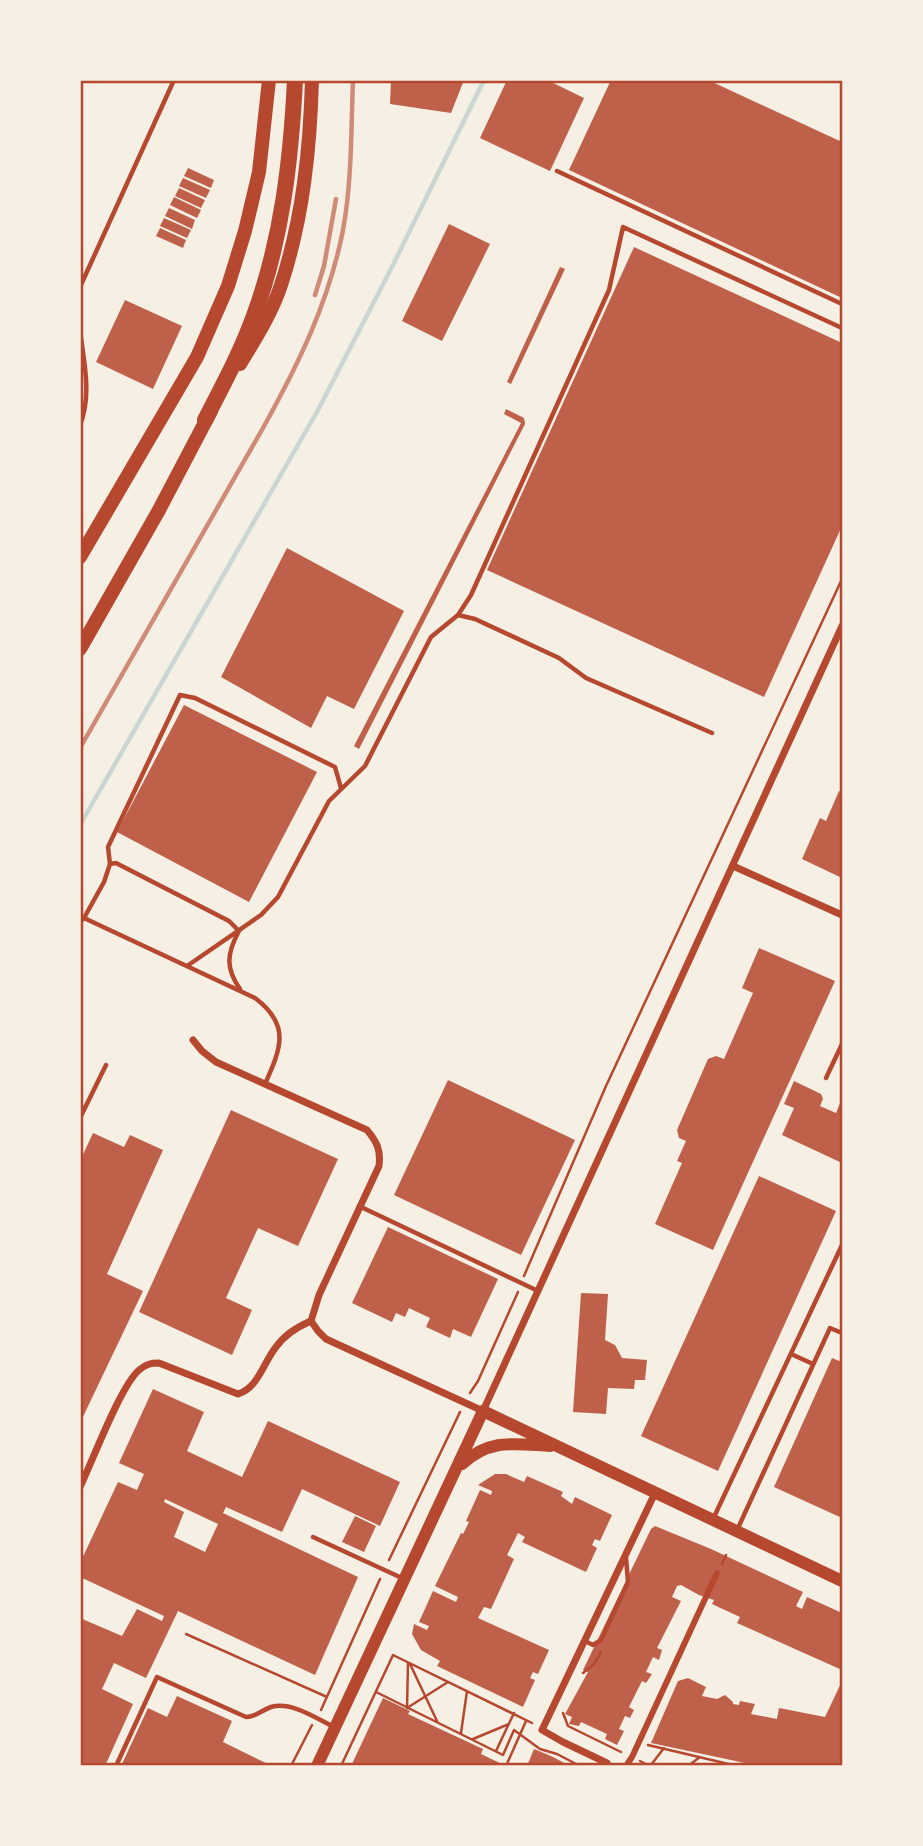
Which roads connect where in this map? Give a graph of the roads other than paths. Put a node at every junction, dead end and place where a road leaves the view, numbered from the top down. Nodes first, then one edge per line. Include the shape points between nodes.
1 (174, 80) edge
2 (269, 80) edge
3 (295, 80) edge
4 (312, 80) edge
5 (557, 171) dead end
6 (80, 287) edge
7 (842, 304) edge
8 (842, 328) edge
9 (80, 331) edge
10 (205, 420) junction
11 (80, 425) edge
12 (80, 557) edge
13 (458, 615) junction
14 (842, 626) edge
15 (80, 649) edge
16 (712, 733) dead end
17 (341, 788) junction
18 (110, 864) junction
19 (733, 866) junction
20 (842, 915) edge
21 (82, 920) edge
22 (239, 931) junction
23 (187, 966) junction
24 (241, 991) junction
25 (193, 1040) dead end
26 (842, 1044) edge
27 (106, 1065) dead end
28 (826, 1078) dead end
29 (265, 1084) junction
30 (80, 1118) edge
31 (359, 1206) junction
32 (842, 1245) edge
33 (538, 1292) junction
34 (311, 1321) junction
35 (842, 1333) edge
36 (791, 1354) junction
37 (813, 1364) junction
38 (483, 1411) junction
39 (557, 1446) junction
40 (455, 1472) junction
41 (80, 1487) edge
42 (655, 1493) junction
43 (712, 1521) junction
44 (736, 1532) junction
45 (313, 1537) dead end
46 (625, 1554) junction
47 (717, 1573) dead end
48 (841, 1578) edge
49 (405, 1580) junction
50 (583, 1640) junction
51 (335, 1728) junction
52 (607, 1763) dead end
53 (116, 1766) edge
54 (317, 1766) edge
55 (626, 1766) edge

1 - 6 lane
2 - 12 highway via 259,172 228,286 197,357
3 - 10 highway via 285,192 271,259 251,325
4 - 10 highway via 310,150 282,285 259,333
5 - 7 lane
8 - 13 lane via 623,227 609,290
9 - 11 lane via 86,388
10 - 15 highway
13 - 16 lane via 559,658 586,678
13 - 17 lane via 431,637 365,766
14 - 19 street
17 - 18 lane via 335,767 195,698 180,695 108,847
17 - 22 lane via 278,897
18 - 21 lane
18 - 22 lane via 229,921
19 - 20 street
19 - 33 street
21 - 23 lane
22 - 23 lane
22 - 24 lane via 227,959
23 - 24 lane
24 - 29 lane via 272,1014 279,1028 281,1044
25 - 29 street via 216,1062
26 - 28 lane
27 - 30 lane
29 - 31 street via 367,1130 377,1141 379,1166
31 - 33 lane
31 - 34 street via 318,1295
32 - 36 lane
33 - 38 street
34 - 38 street via 327,1339
34 - 41 street via 286,1334 250,1388 238,1394 159,1363 139,1369 121,1397
35 - 37 lane via 830,1328
36 - 37 lane
36 - 43 lane
37 - 44 lane
38 - 39 main road
38 - 40 main road
39 - 40 main road via 484,1447
39 - 42 main road
40 - 49 main road
42 - 43 main road
42 - 46 street
43 - 44 main road
44 - 48 main road
45 - 49 lane
46 - 50 street
46 - 50 lane via 628,1582 601,1640 593,1645
47 - 55 street
49 - 51 main road
50 - 52 street via 542,1730
51 - 53 lane via 282,1706 246,1717 157,1677
51 - 54 main road

